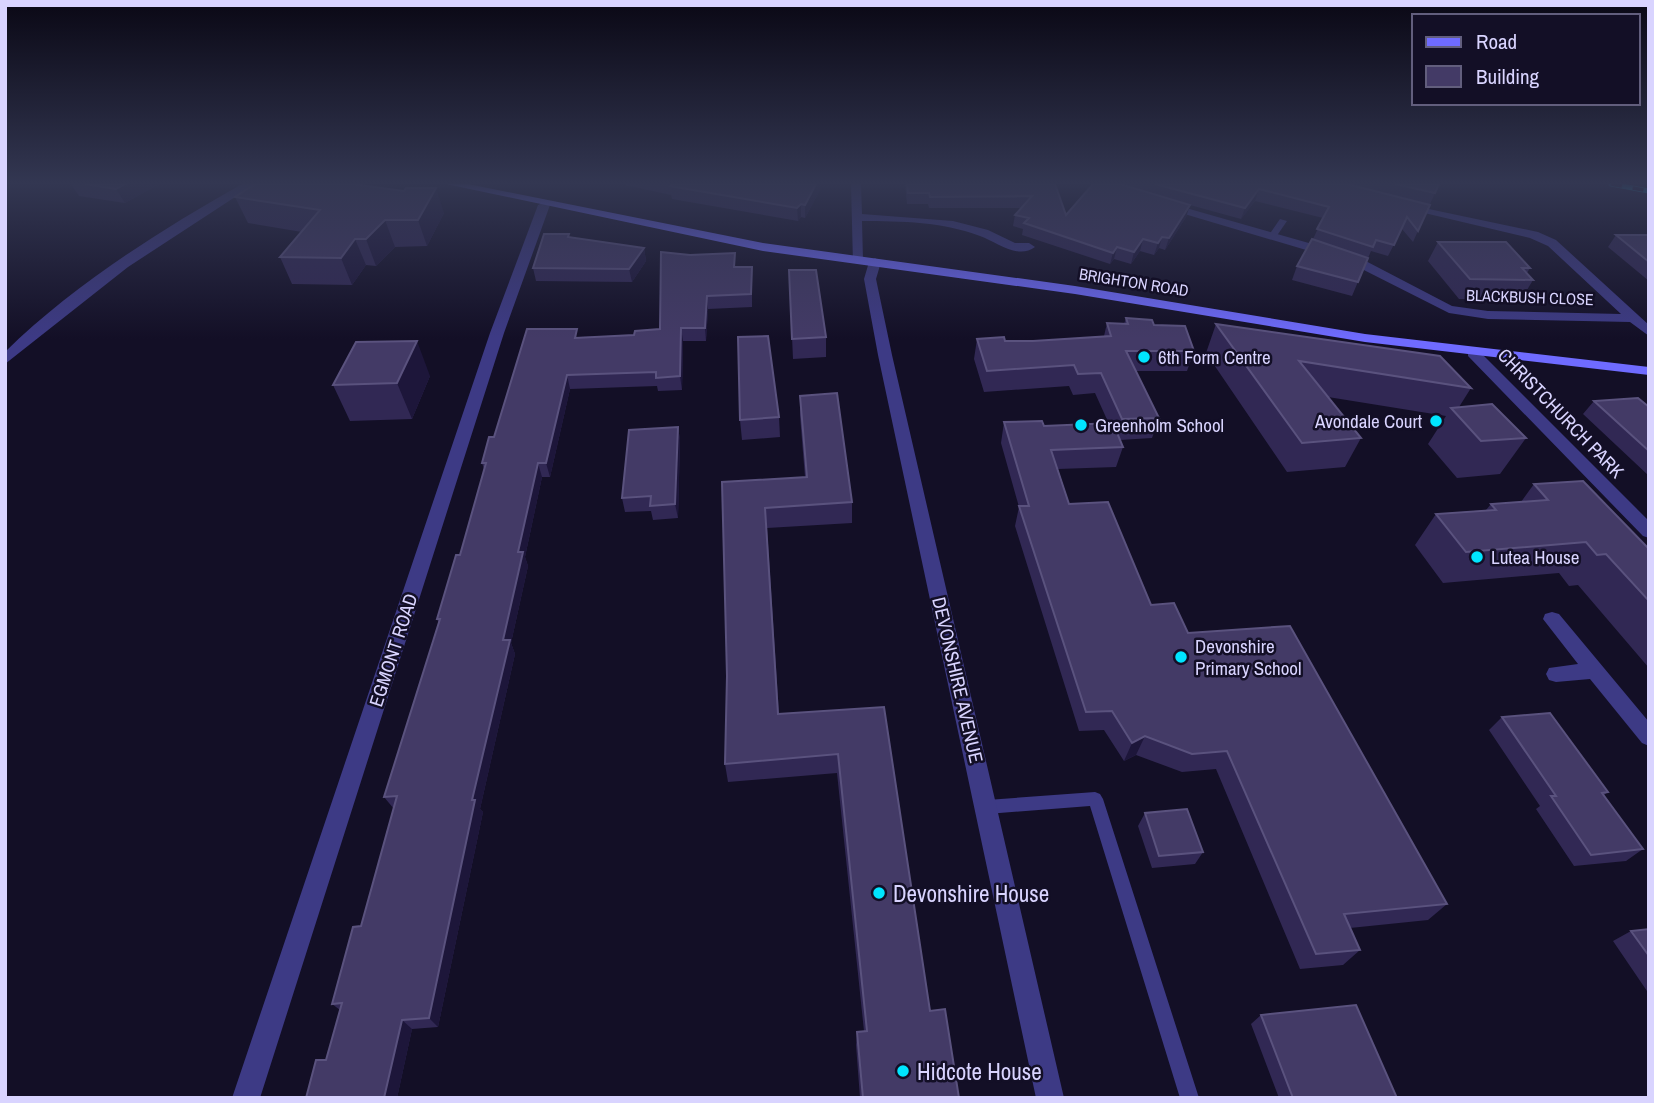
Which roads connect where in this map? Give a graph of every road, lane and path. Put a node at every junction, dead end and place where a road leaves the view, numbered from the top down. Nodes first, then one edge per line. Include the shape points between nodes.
1 (168, 235) edge
2 (533, 235) edge
3 (696, 235) edge
4 (856, 235) edge
5 (990, 235) edge
6 (1275, 235) edge
7 (1535, 235) edge
8 (1029, 247) dead end
9 (857, 260) junction
10 (875, 262) junction
11 (1634, 318) junction
12 (1649, 332) edge
13 (5, 338) edge
14 (25, 339) junction
15 (1473, 353) junction
16 (5, 360) edge
17 (1649, 371) edge
18 (1649, 532) edge
19 (1552, 619) dead end
20 (1595, 671) junction
21 (1556, 674) dead end
22 (1649, 737) edge
23 (987, 807) junction
24 (246, 1098) edge
25 (1050, 1098) edge
26 (1191, 1098) edge

1 - 14 street
2 - 24 street, EGMONT ROAD via 496,333
3 - 9 main road, BRIGHTON ROAD
4 - 9 street
5 - 8 street via 1015,250
6 - 11 street, BLACKBUSH CLOSE via 1354,260 1449,309 1488,315
7 - 11 street via 1552,243
9 - 10 main road, BRIGHTON ROAD
10 - 15 main road, BRIGHTON ROAD
10 - 23 street, DEVONSHIRE AVENUE via 870,279 885,355
11 - 12 street
13 - 14 street
14 - 16 street
15 - 17 main road, BRIGHTON ROAD
15 - 18 street, CHRISTCHURCH PARK
19 - 20 street
20 - 21 street
20 - 22 street
23 - 25 street, DEVONSHIRE AVENUE
23 - 26 lane via 1095,799

